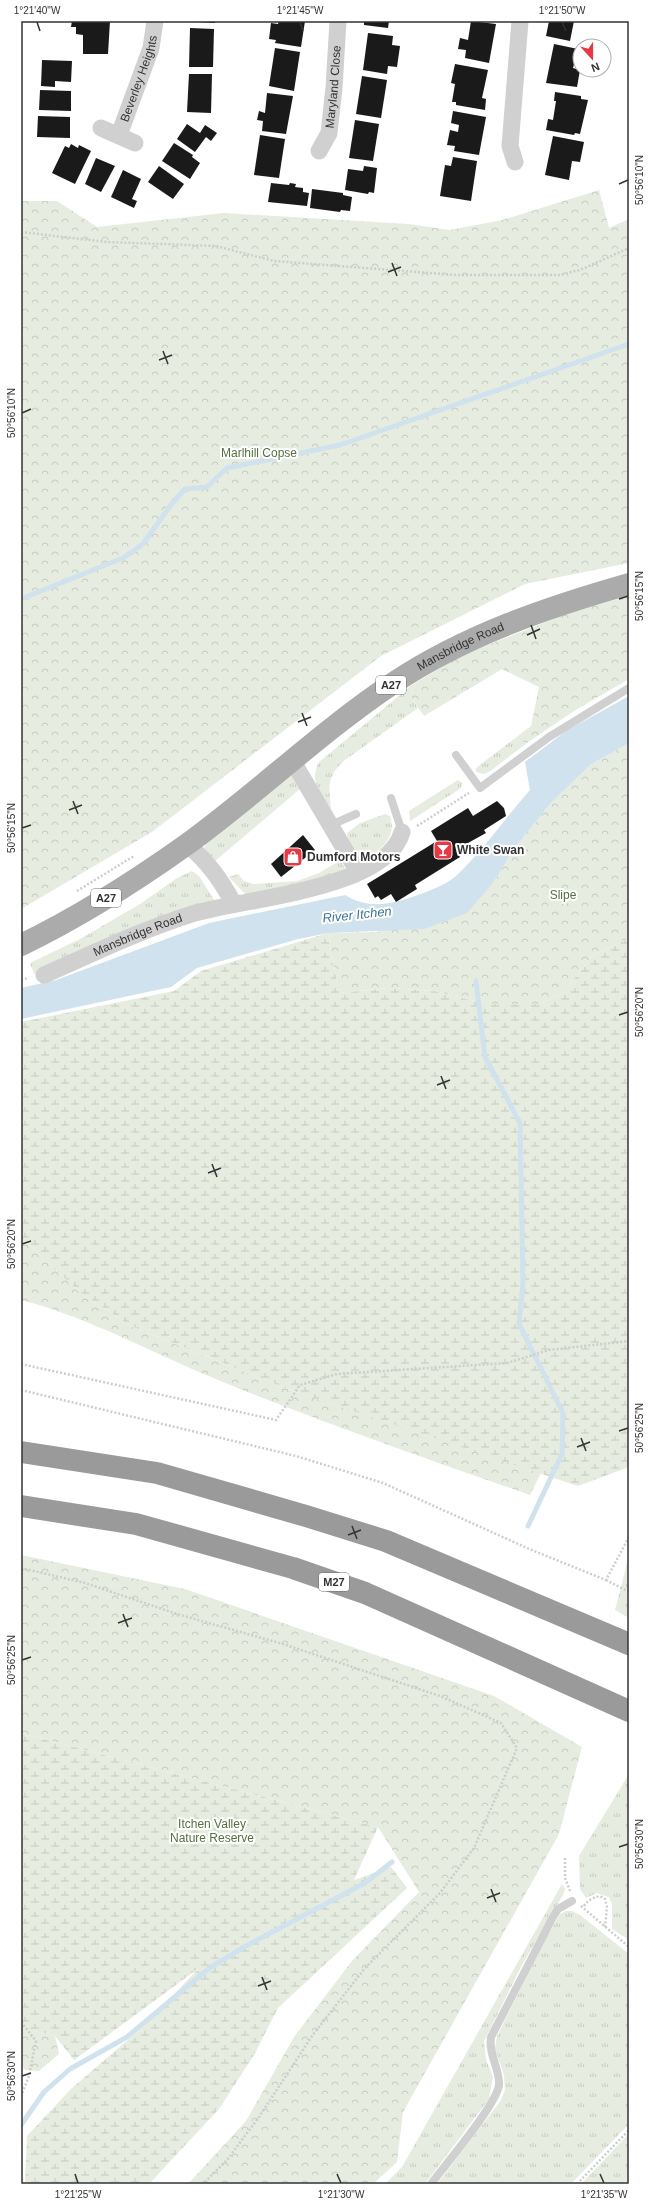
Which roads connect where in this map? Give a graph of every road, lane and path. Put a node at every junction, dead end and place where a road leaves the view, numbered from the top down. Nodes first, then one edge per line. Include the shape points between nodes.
1 (155, 21) edge
2 (338, 21) edge
3 (520, 21) edge
4 (101, 128) dead end
5 (119, 135) junction
6 (134, 143) dead end
7 (318, 150) dead end
8 (515, 162) dead end
9 (21, 232) edge
10 (629, 248) edge
11 (629, 584) edge
12 (629, 688) edge
13 (456, 754) dead end
14 (292, 760) junction
15 (480, 788) junction
16 (391, 798) dead end
17 (356, 814) dead end
18 (332, 825) junction
19 (402, 832) junction
20 (187, 844) junction
21 (358, 872) junction
22 (234, 904) junction
23 (21, 945) edge
24 (44, 975) dead end
25 (629, 1341) edge
26 (21, 1364) edge
27 (21, 1390) edge
28 (21, 1452) edge
29 (21, 1506) edge
30 (629, 1537) edge
31 (21, 1568) edge
32 (606, 1580) junction
33 (629, 1592) edge
34 (629, 1644) edge
35 (629, 1712) edge
36 (565, 1858) dead end
37 (572, 1901) junction
38 (583, 1908) junction
39 (605, 1928) junction
40 (629, 1947) edge
41 (21, 2022) edge
42 (21, 2096) edge
43 (629, 2130) edge
44 (203, 2184) edge
45 (431, 2184) edge
46 (577, 2184) edge

1 - 5 street, Beverley Heights via 151,48
2 - 7 street, Maryland Close via 329,132
3 - 8 street via 510,146
4 - 5 street, Beverley Heights
5 - 6 street, Beverley Heights
9 - 10 path via 107,242 216,246 274,261 456,275 559,275 580,270
11 - 14 main road, Mansbridge Road / A27 via 567,602 443,654 396,681
12 - 15 lane via 549,737
13 - 15 lane
14 - 18 street
14 - 20 main road, Mansbridge Road / A27
15 - 19 path via 459,798 416,827
16 - 19 lane
17 - 18 lane
18 - 21 street
19 - 21 street, Mansbridge Road via 394,849
20 - 22 street via 219,877
20 - 23 main road, Mansbridge Road / A27 via 84,912
21 - 22 street, Mansbridge Road via 325,885 291,894
22 - 24 street, Mansbridge Road via 191,914 156,927
25 - 26 path via 549,1350 507,1363 337,1374 300,1385 276,1420
27 - 32 path via 296,1456 383,1483
28 - 34 highway via 157,1473 386,1541
29 - 35 highway, M27 via 136,1524 293,1568 365,1593
30 - 32 path
31 - 44 path via 85,1583 440,1696 501,1723 517,1748 474,1848 440,1893 365,1968 312,2036 259,2117 227,2160
32 - 33 path
36 - 37 path via 565,1878
37 - 38 path
37 - 45 lane via 558,1909 553,1917 491,2037 491,2054 498,2078 496,2097
38 - 39 path
38 - 39 path via 588,1900 600,1896 605,1899
39 - 40 path
41 - 42 path via 36,2041 29,2076
43 - 46 path

